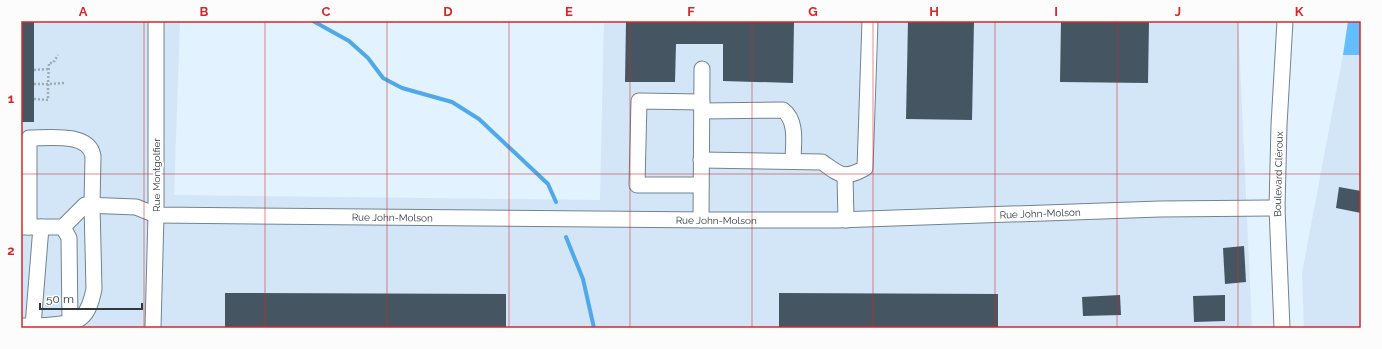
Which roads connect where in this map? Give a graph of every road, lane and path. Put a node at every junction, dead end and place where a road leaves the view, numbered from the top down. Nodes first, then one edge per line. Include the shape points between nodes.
1 (156, 21) edge
2 (870, 21) edge
3 (1285, 21) edge
4 (58, 55) dead end
5 (48, 69) junction
6 (702, 69) dead end
7 (34, 70) dead end
8 (64, 83) dead end
9 (34, 84) dead end
10 (48, 84) junction
11 (34, 99) dead end
12 (702, 106) junction
13 (701, 160) junction
14 (793, 161) junction
15 (845, 175) junction
16 (701, 185) junction
17 (92, 205) junction
18 (1277, 208) junction
19 (156, 215) junction
20 (701, 220) junction
21 (846, 220) junction
22 (63, 226) junction
23 (30, 227) edge
24 (70, 324) junction
25 (27, 326) edge
26 (153, 328) edge
27 (1282, 328) edge

1 - 19 street, Rue Montgolfier
2 - 15 street via 865,168 854,174
3 - 18 street, Boulevard Cléroux
4 - 5 path via 53,63 48,63
5 - 7 path
5 - 10 path
6 - 12 street
8 - 10 path
9 - 10 path
10 - 11 path via 48,100
12 - 13 street
12 - 14 street via 783,110 790,115 793,124
12 - 16 street via 639,101 637,185
13 - 14 street
13 - 16 street
14 - 15 street via 822,162
15 - 21 street
16 - 20 street
17 - 19 street via 136,207
17 - 22 street via 85,205
17 - 23 street via 93,156 89,146 72,139 29,138
17 - 24 street via 94,289 91,302 82,317
18 - 21 street, Rue John-Molson via 1160,208
18 - 27 street, Boulevard Cléroux
19 - 20 street, Rue John-Molson
19 - 26 street, Rue Montgolfier
20 - 21 street, Rue John-Molson
22 - 23 street
22 - 24 street via 69,238
23 - 25 street
24 - 25 street

